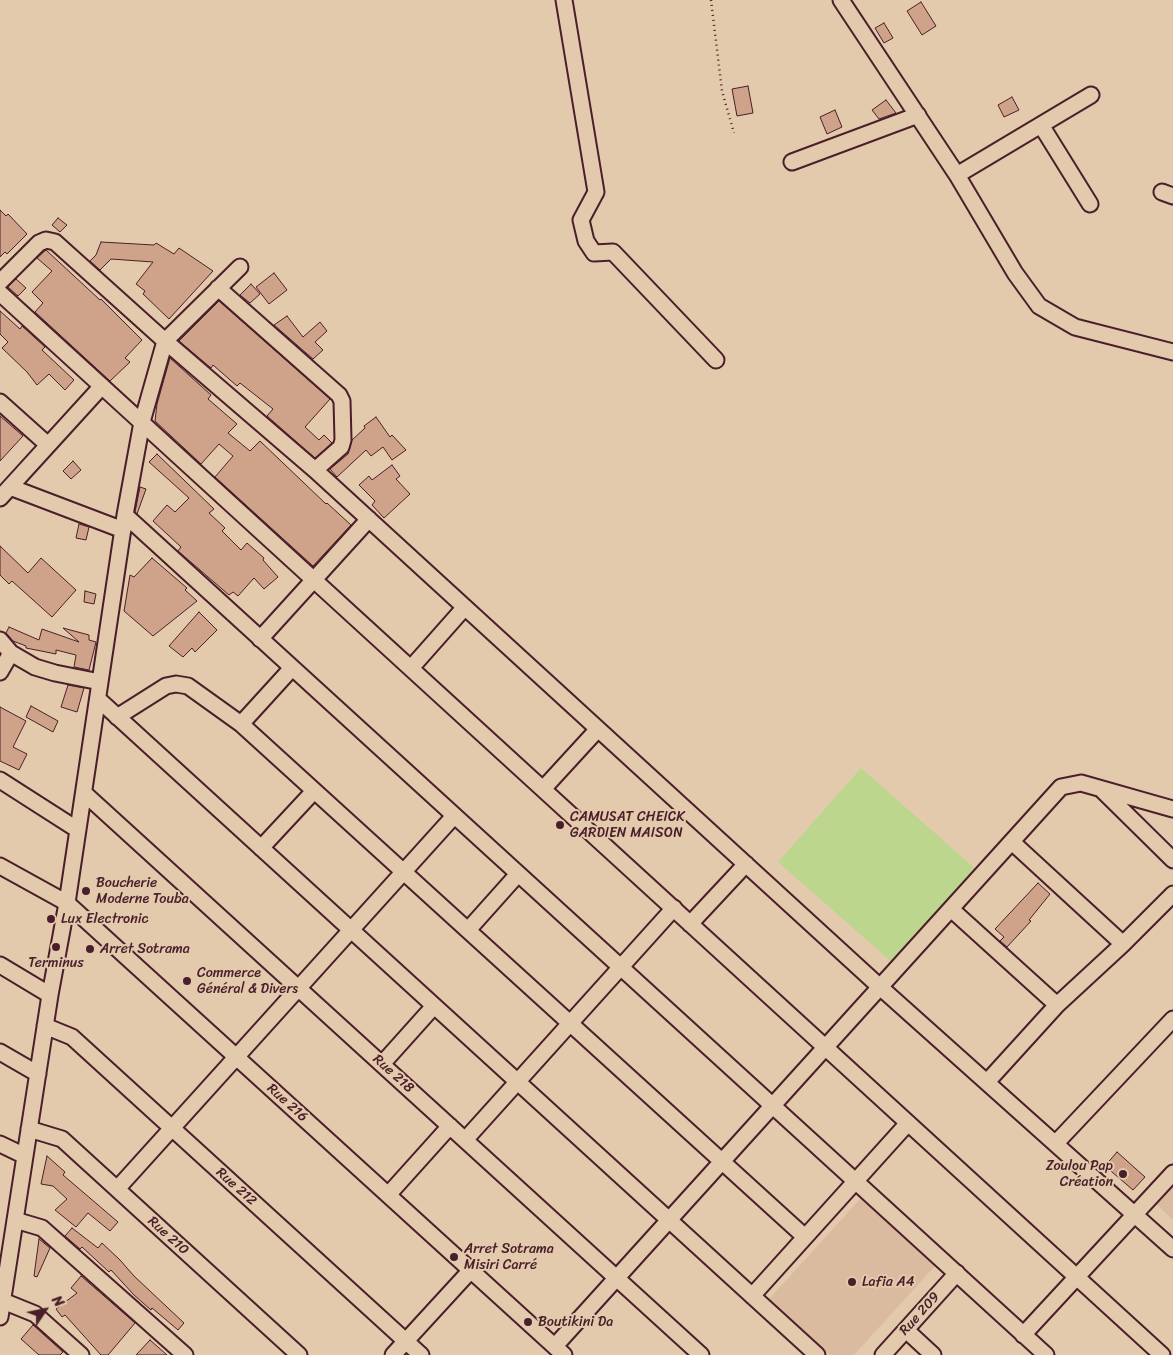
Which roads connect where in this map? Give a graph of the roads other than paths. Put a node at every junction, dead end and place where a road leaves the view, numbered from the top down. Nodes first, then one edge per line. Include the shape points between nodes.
1 (564, 0) edge
2 (841, 0) edge
3 (1091, 95) dead end
4 (918, 115) junction
5 (1041, 124) junction
6 (792, 162) dead end
7 (957, 175) junction
8 (1090, 204) dead end
9 (240, 267) dead end
10 (0, 282) edge
11 (218, 288) junction
12 (0, 292) edge
13 (165, 341) junction
14 (1173, 352) edge
15 (716, 360) dead end
16 (102, 386) junction
17 (0, 402) edge
18 (142, 422) junction
19 (48, 445) junction
20 (315, 470) junction
21 (5, 493) edge
22 (369, 519) junction
23 (124, 523) junction
24 (314, 579) junction
25 (465, 607) junction
26 (260, 639) junction
27 (0, 640) edge
28 (11, 653) junction
29 (292, 668) junction
30 (411, 668) junction
31 (0, 672) edge
32 (100, 682) junction
33 (98, 699) junction
34 (117, 717) junction
35 (241, 724) junction
36 (598, 728) junction
37 (0, 780) edge
38 (543, 789) junction
39 (1101, 789) junction
40 (314, 790) junction
41 (84, 793) junction
42 (1173, 809) edge
43 (454, 816) junction
44 (78, 830) junction
45 (1012, 842) junction
46 (260, 848) junction
47 (1173, 860) edge
48 (746, 864) junction
49 (0, 866) edge
50 (404, 872) junction
51 (518, 874) junction
52 (1173, 894) edge
53 (67, 903) junction
54 (674, 908) junction
55 (951, 908) junction
56 (690, 924) junction
57 (468, 930) junction
58 (351, 931) junction
59 (1123, 944) junction
60 (0, 965) edge
61 (620, 967) junction
62 (880, 987) junction
63 (298, 988) junction
64 (50, 995) junction
65 (1057, 1005) junction
66 (434, 1006) junction
67 (1173, 1019) edge
68 (570, 1023) junction
69 (46, 1026) junction
70 (826, 1047) junction
71 (0, 1052) edge
72 (236, 1057) junction
73 (382, 1064) junction
74 (38, 1074) junction
75 (517, 1082) junction
76 (988, 1082) junction
77 (772, 1106) junction
78 (908, 1123) junction
79 (450, 1126) junction
80 (172, 1128) junction
81 (29, 1129) junction
82 (465, 1140) junction
83 (1056, 1143) junction
84 (0, 1144) edge
85 (24, 1156) junction
86 (722, 1161) junction
87 (1173, 1173) edge
88 (856, 1182) junction
89 (117, 1189) junction
90 (388, 1195) junction
91 (1134, 1215) junction
92 (15, 1220) junction
93 (669, 1220) junction
94 (805, 1237) junction
95 (6, 1243) edge
96 (1173, 1249) edge
97 (470, 1270) junction
98 (957, 1273) junction
99 (616, 1278) junction
100 (1076, 1278) junction
101 (752, 1296) junction
102 (2, 1301) junction
103 (0, 1317) edge
104 (906, 1330) junction
105 (1023, 1335) junction
106 (406, 1341) junction
107 (559, 1351) edge
108 (81, 1355) edge
109 (185, 1355) edge
110 (299, 1355) edge
111 (393, 1355) edge
112 (421, 1355) edge
113 (701, 1355) edge
114 (817, 1355) edge
115 (883, 1355) edge
116 (933, 1355) edge
117 (1046, 1355) edge
118 (1162, 1355) edge

1 - 15 street via 596,192 581,220 586,241 594,253 613,252
2 - 4 street
3 - 5 street
4 - 6 street
4 - 7 street
5 - 7 street
5 - 8 street
7 - 14 street via 1015,273 1039,306 1074,328
9 - 11 street
10 - 13 street via 39,243 46,240 54,242
11 - 13 street
11 - 20 street via 342,401 341,447
12 - 16 street
13 - 18 street
13 - 20 street
16 - 18 street
16 - 19 street
17 - 19 street
18 - 23 street
18 - 24 street
19 - 21 street
20 - 22 street
21 - 23 street
22 - 24 street
22 - 25 street
23 - 26 street
23 - 32 street
24 - 26 street
24 - 30 street
25 - 30 street
25 - 36 street
26 - 29 street
27 - 28 street
28 - 31 street
28 - 32 street via 35,667
29 - 35 street
29 - 43 street
30 - 38 street
32 - 33 street
33 - 34 street
33 - 41 street
34 - 35 street via 166,686 176,684 188,686
34 - 46 street
35 - 40 street
36 - 38 street
36 - 48 street
37 - 44 street
38 - 54 street
39 - 42 street
39 - 45 street via 1081,783 1061,787
39 - 47 street
40 - 46 street
40 - 50 street
41 - 44 street
41 - 63 street, Rue 218
43 - 50 street
43 - 51 street
44 - 53 street
45 - 55 street
45 - 59 street
46 - 58 street
48 - 56 street
48 - 62 street
49 - 53 street, Rue 216
50 - 57 street
50 - 58 street
51 - 57 street
51 - 61 street
52 - 59 street
53 - 64 street
53 - 72 street, Rue 216
54 - 56 street
54 - 61 street
55 - 62 street
55 - 65 street
56 - 70 street
57 - 68 street
58 - 63 street
58 - 66 street
59 - 65 street
60 - 64 street
61 - 68 street
61 - 77 street
62 - 70 street
62 - 76 street
63 - 72 street
63 - 73 street, Rue 218
64 - 69 street
65 - 76 street
66 - 73 street
66 - 75 street
67 - 83 street
68 - 75 street
68 - 86 street
69 - 74 street
69 - 80 street, Rue 212 via 72,1037
70 - 77 street
70 - 78 street
71 - 74 street
72 - 80 street
72 - 90 street, Rue 216
73 - 79 street, Rue 218
74 - 81 street
75 - 82 street
75 - 93 street
76 - 83 street
77 - 86 street
77 - 88 street
78 - 88 street
78 - 100 street
79 - 82 street, Rue 218
79 - 90 street
80 - 89 street
80 - 106 street, Rue 212
81 - 85 street
81 - 89 street, Rue 210 via 62,1139
82 - 99 street, Rue 218
83 - 91 street
84 - 85 street
85 - 92 street
86 - 93 street
86 - 94 street
87 - 91 street
88 - 94 street
88 - 98 street
89 - 110 street, Rue 210
90 - 97 street, Rue 216
91 - 96 street
91 - 100 street
92 - 95 street
92 - 109 street via 42,1228
93 - 99 street
93 - 101 street
94 - 101 street
95 - 102 street
97 - 106 street
97 - 107 street, Rue 216
98 - 104 street, Rue 209
98 - 105 street
99 - 107 street
99 - 113 street, Rue 218
100 - 105 street
100 - 118 street
101 - 114 street
102 - 103 street
102 - 108 street via 36,1314
104 - 115 street, Rue 209
104 - 116 street
105 - 117 street
106 - 111 street
106 - 112 street, Rue 212

